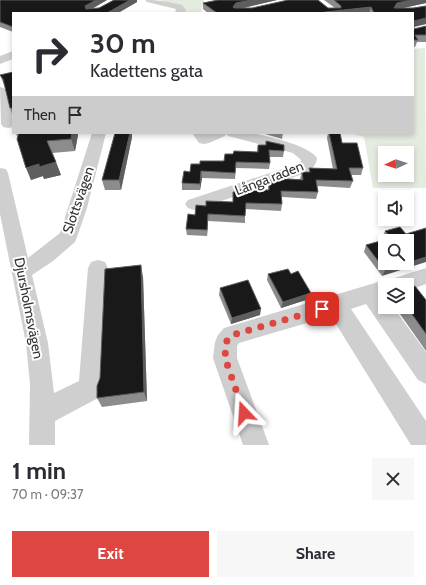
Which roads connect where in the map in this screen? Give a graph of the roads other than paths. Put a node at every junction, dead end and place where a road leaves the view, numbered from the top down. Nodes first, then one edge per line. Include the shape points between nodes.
1 (150, 0) edge
2 (180, 12) edge
3 (12, 55) edge
4 (0, 61) edge
5 (2, 85) edge
6 (7, 125) edge
7 (99, 134) edge
8 (200, 134) edge
9 (218, 134) edge
10 (237, 134) edge
11 (0, 173) edge
12 (194, 204) dead end
13 (98, 268) dead end
14 (22, 271) junction
15 (426, 276) edge
16 (414, 280) edge
17 (378, 292) edge
18 (336, 305) junction
19 (391, 314) edge
20 (426, 372) edge
21 (43, 412) junction
22 (42, 445) edge
23 (256, 445) edge
24 (426, 445) edge

1 - 2 street via 179,7
3 - 4 street
5 - 6 street
7 - 14 street, Slottsvägen via 68,237 46,256
8 - 9 street via 204,140
10 - 12 street, Långa raden via 298,150 309,158 308,164 263,182
11 - 14 street, Djursholmsvägen
13 - 21 street via 91,388
14 - 21 street, Djursholmsvägen via 37,343
15 - 16 street
17 - 18 street
18 - 23 street via 232,335 226,342 225,358
18 - 24 street
19 - 20 street
21 - 22 street, Djursholmsvägen

